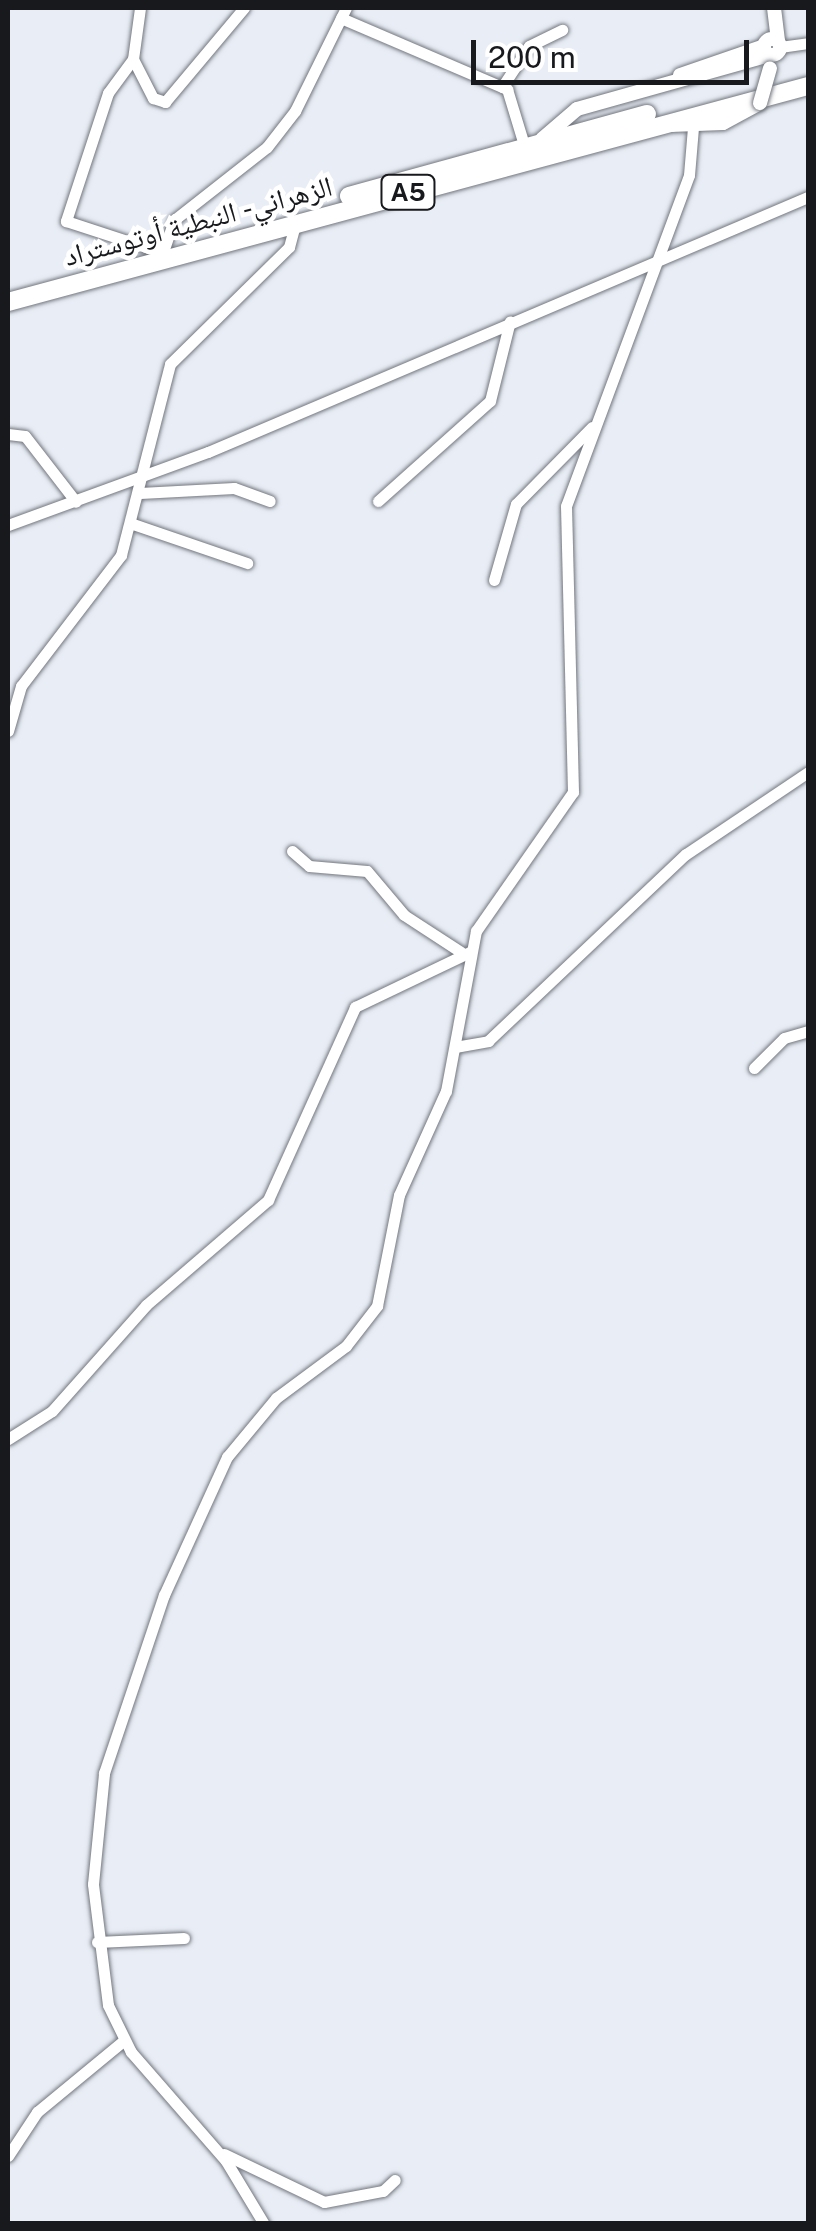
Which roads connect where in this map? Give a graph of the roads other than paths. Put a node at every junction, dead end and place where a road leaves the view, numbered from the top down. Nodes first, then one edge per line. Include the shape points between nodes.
1 (140, 8) edge
2 (244, 8) edge
3 (772, 8) edge
4 (344, 12) edge
5 (562, 30) dead end
6 (808, 43) edge
7 (772, 50) junction
8 (133, 59) junction
9 (808, 77) edge
10 (808, 86) edge
11 (502, 87) junction
12 (694, 121) junction
13 (533, 142) junction
14 (808, 198) edge
15 (294, 224) junction
16 (210, 242) junction
17 (169, 250) junction
18 (658, 260) junction
19 (8, 291) edge
20 (8, 302) edge
21 (510, 321) junction
22 (592, 427) junction
23 (8, 434) edge
24 (144, 475) junction
25 (140, 493) junction
26 (270, 501) dead end
27 (378, 501) dead end
28 (76, 502) junction
29 (130, 523) junction
30 (8, 524) edge
31 (248, 564) dead end
32 (494, 580) dead end
33 (8, 731) edge
34 (808, 772) edge
35 (292, 851) dead end
36 (466, 952) junction
37 (808, 1030) edge
38 (454, 1047) junction
39 (754, 1068) dead end
40 (8, 1439) edge
41 (184, 1938) dead end
42 (97, 1942) junction
43 (123, 2041) junction
44 (220, 2153) junction
45 (8, 2156) edge
46 (395, 2180) dead end
47 (264, 2224) edge

1 - 8 street
2 - 8 street via 165,102 153,98
3 - 7 main road
4 - 11 street
4 - 17 street via 268,146 174,220
5 - 11 street via 529,46
6 - 7 street
7 - 12 main road, bridge via 760,103 749,115
7 - 13 main road via 567,113
8 - 17 street via 108,92 66,222
9 - 13 highway, الزهراني - النبطية أوتوستراد / A5
10 - 12 highway, الزهراني - النبطية أوتوستراد / A5
11 - 13 street
12 - 15 highway, الزهراني - النبطية أوتوستراد / A5 via 660,122
12 - 18 street
13 - 16 highway, الزهراني - النبطية أوتوستراد / A5
14 - 18 street
15 - 16 highway, الزهراني - النبطية أوتوستراد / A5
15 - 24 street via 289,246 170,364
16 - 17 highway, الزهراني - النبطية أوتوستراد / A5
17 - 19 highway, الزهراني - النبطية أوتوستراد / A5
17 - 20 highway, الزهراني - النبطية أوتوستراد / A5
18 - 21 street
18 - 22 street
21 - 24 street
21 - 27 street via 490,401
22 - 32 street via 514,508
22 - 36 street via 564,524 575,786
23 - 28 street via 26,436
24 - 25 street
24 - 28 street
25 - 26 street via 234,488
25 - 29 street
28 - 30 street
29 - 31 street
29 - 33 street via 110,576 21,686
34 - 38 street via 686,854 488,1042
35 - 36 street via 309,866 367,871 404,915
36 - 38 street
36 - 40 street via 355,1007 268,1200 146,1306 62,1401
37 - 39 street via 784,1038
38 - 42 street via 440,1109 393,1213 377,1306 238,1442 164,1595 104,1773
41 - 42 street
42 - 43 street
43 - 44 street
43 - 45 street via 37,2112
44 - 46 street via 324,2202 382,2191
44 - 47 street

